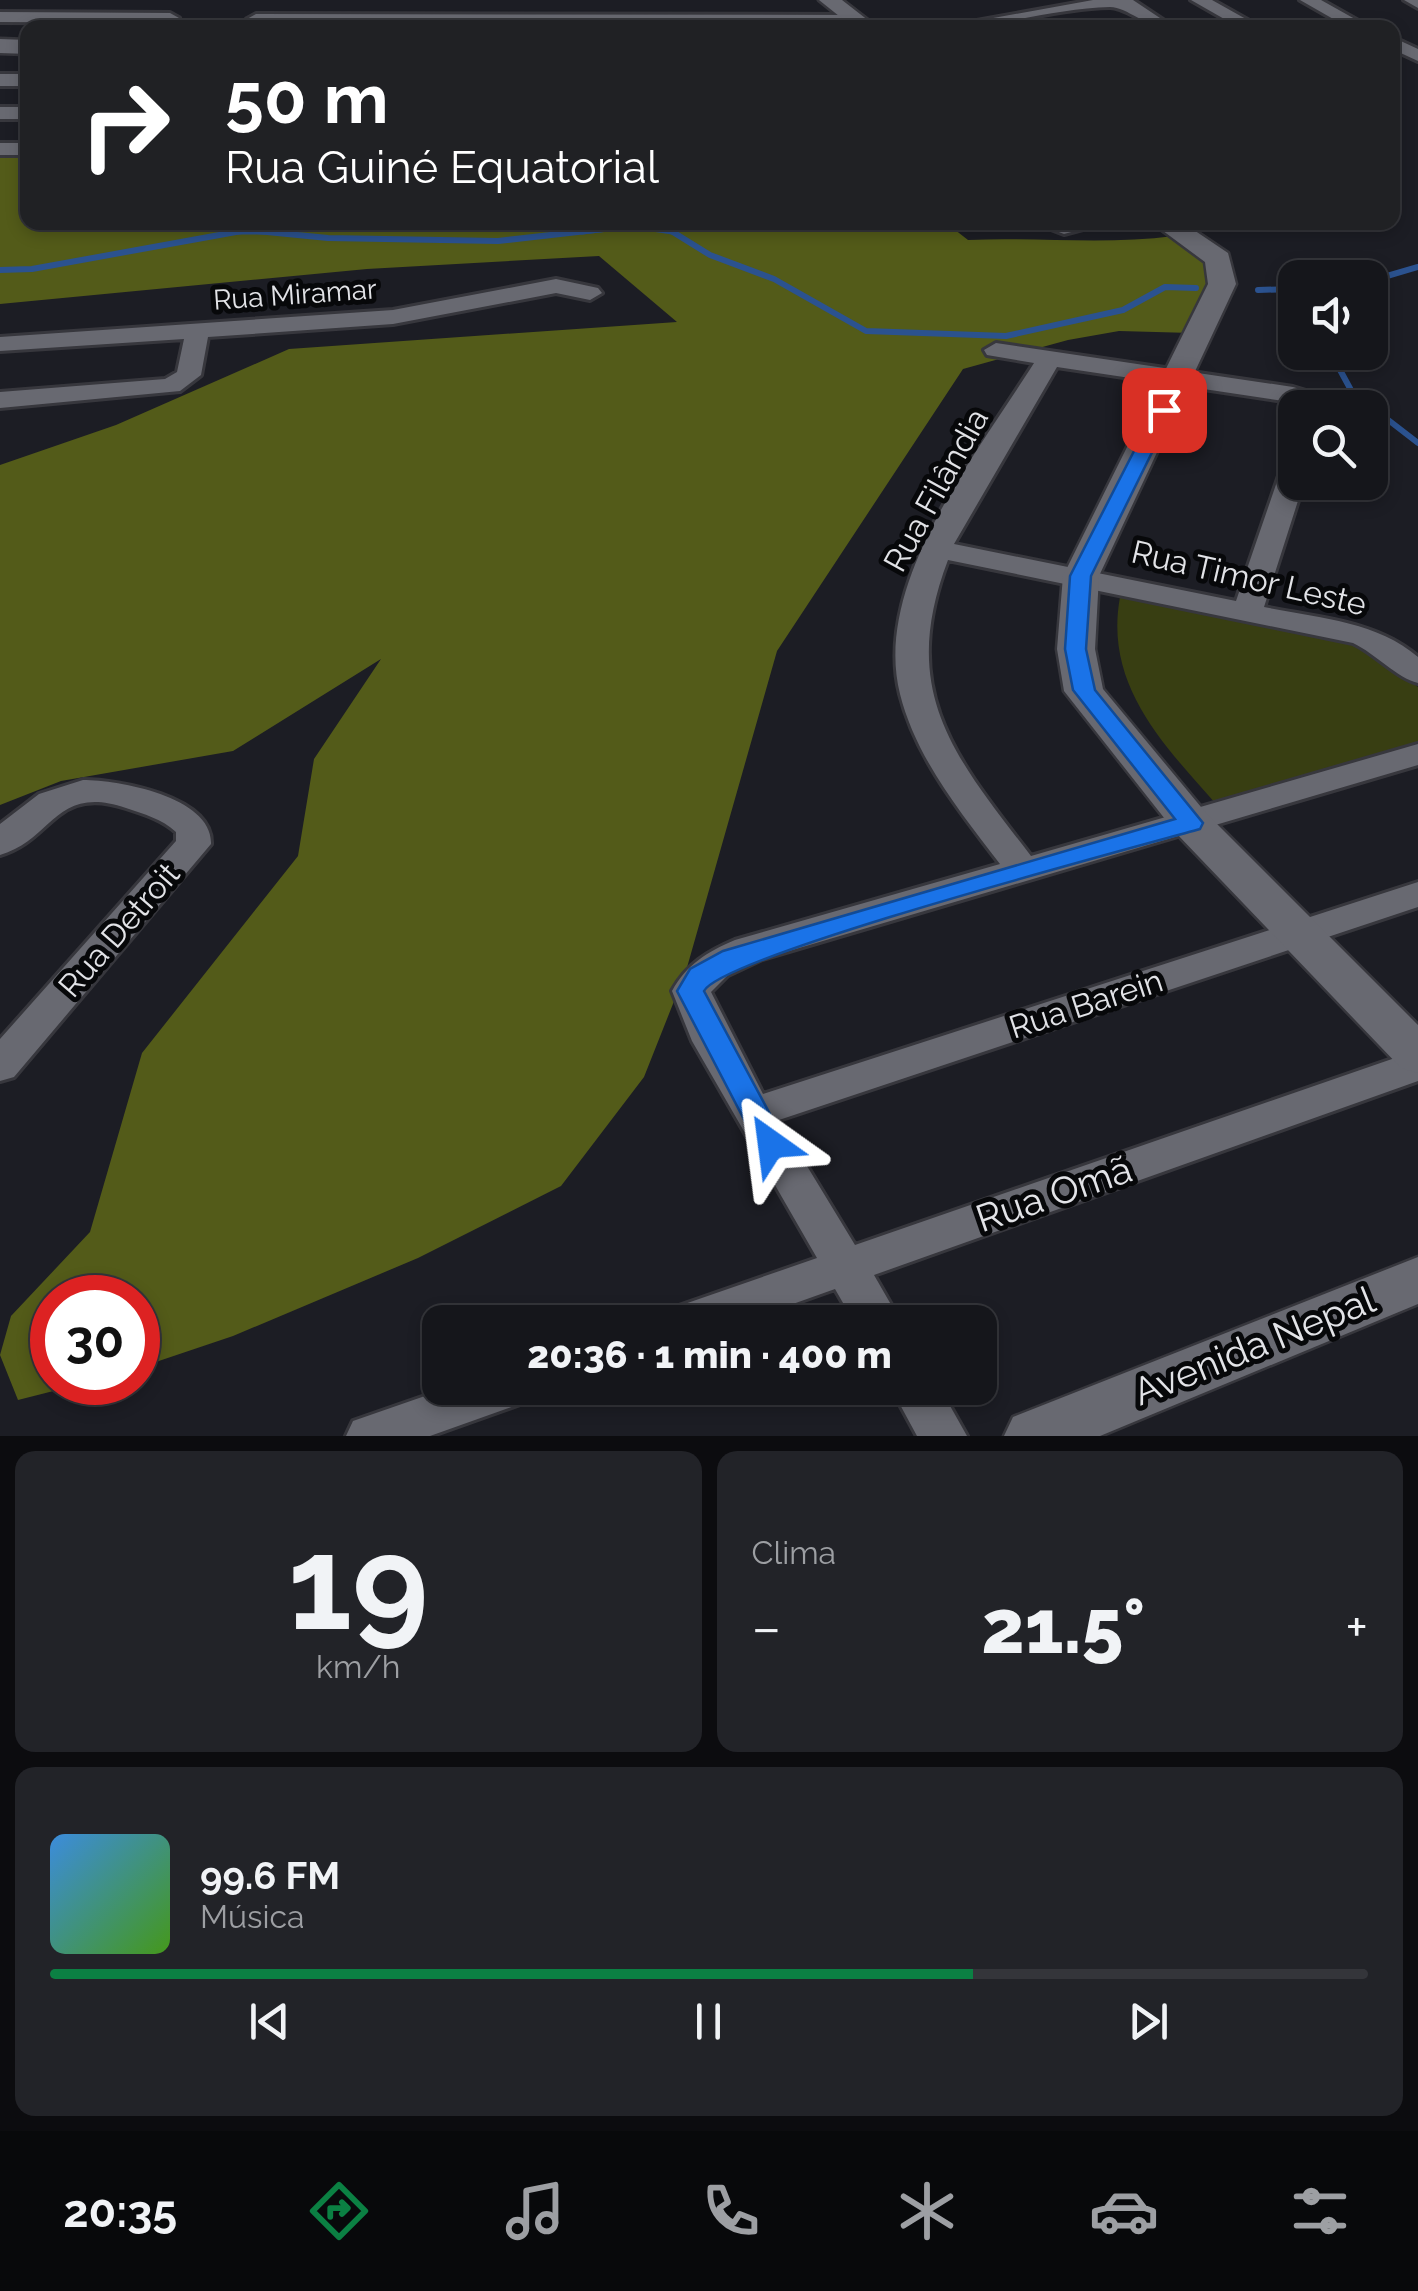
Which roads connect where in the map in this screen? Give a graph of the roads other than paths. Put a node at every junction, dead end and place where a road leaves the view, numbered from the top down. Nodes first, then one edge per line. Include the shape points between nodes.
1 (6, 0) edge
2 (829, 0) edge
3 (994, 0) edge
4 (1199, 0) edge
5 (1308, 0) edge
6 (1110, 1) edge
7 (0, 6) edge
8 (1067, 11) junction
9 (0, 17) edge
10 (1022, 18) junction
11 (84, 20) edge
12 (856, 20) edge
13 (1012, 20) edge
14 (1082, 20) edge
15 (1150, 20) edge
16 (1238, 20) edge
17 (1347, 20) edge
18 (1176, 230) edge
19 (590, 294) dead end
20 (197, 332) junction
21 (0, 344) edge
22 (996, 350) dead end
23 (1050, 358) junction
24 (1180, 377) junction
25 (1278, 392) edge
26 (0, 400) edge
27 (1285, 500) edge
28 (937, 549) junction
29 (1081, 576) junction
30 (1248, 612) junction
31 (1418, 674) edge
32 (1418, 754) edge
33 (1191, 823) junction
34 (0, 843) edge
35 (1024, 872) junction
36 (1418, 894) edge
37 (1301, 934) junction
38 (1418, 1055) edge
39 (1418, 1065) edge
40 (0, 1066) edge
41 (752, 1113) junction
42 (846, 1267) junction
43 (1418, 1280) edge
44 (738, 1305) edge
45 (868, 1305) edge
46 (458, 1405) edge
47 (925, 1405) edge
48 (370, 1436) edge
49 (943, 1436) edge
50 (1034, 1436) edge

1 - 7 street
2 - 12 street
3 - 10 street
4 - 16 street
5 - 17 street
6 - 8 street
6 - 15 street
8 - 10 street
8 - 14 street
9 - 11 street
10 - 13 street
18 - 24 street via 1222,267 1222,284
19 - 20 street, Rua Miramar via 556,286 393,317
20 - 21 street, Rua Miramar
20 - 26 street via 190,375 171,386
22 - 23 street
23 - 24 street
23 - 28 street, Rua Filândia
24 - 25 street
24 - 29 street
27 - 30 street
28 - 29 street, Rua Timor Leste
28 - 35 street, Rua Filândia via 916,596 911,669 931,731 963,790
29 - 30 street, Rua Timor Leste
29 - 33 street via 1076,649 1084,690
30 - 31 street, Rua Timor Leste via 1362,636
32 - 33 street
33 - 35 street
33 - 37 street
34 - 40 street, Rua Detroit via 51,798 68,792 114,790 187,820 194,830 194,844
35 - 41 street via 760,948 699,975 691,991
36 - 37 street, Rua Barein
37 - 38 street
37 - 41 street, Rua Barein
39 - 42 street, Rua Omã
41 - 42 street
42 - 44 street, Rua Omã
42 - 45 street
43 - 50 street, Avenida Nepal
46 - 48 street
47 - 49 street

